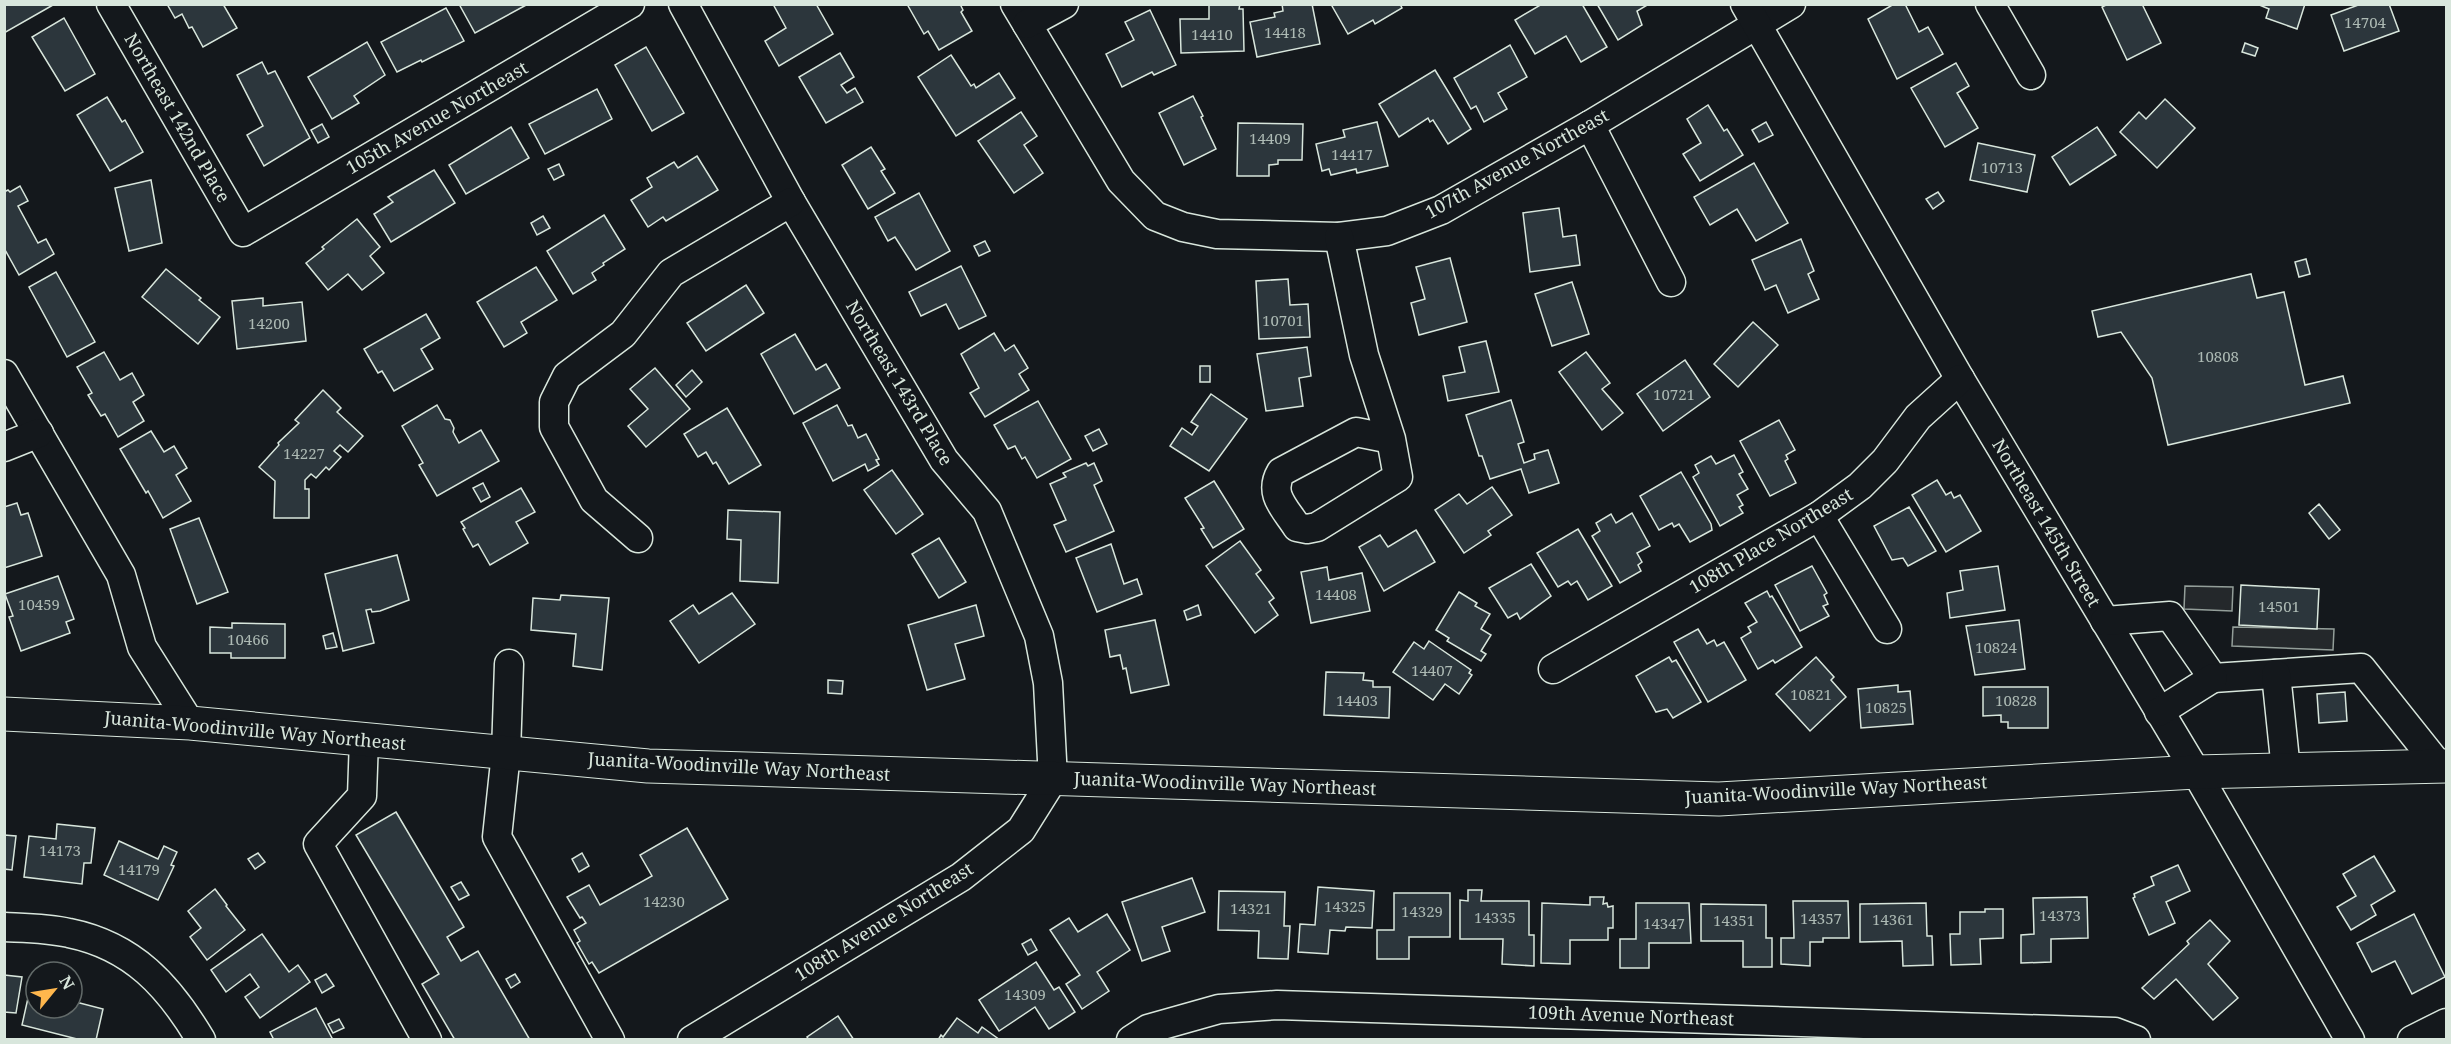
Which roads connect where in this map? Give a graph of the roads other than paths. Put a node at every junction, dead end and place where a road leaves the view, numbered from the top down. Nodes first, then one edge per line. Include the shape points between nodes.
1 (111, 4) edge
2 (630, 4) edge
3 (684, 4) edge
4 (1064, 4) edge
5 (1791, 4) edge
6 (1990, 4) edge
7 (1021, 14) edge
8 (1751, 14) edge
9 (2031, 75) dead end
10 (1590, 125) junction
11 (791, 202) junction
12 (243, 232) joint
13 (1340, 237) junction
14 (1671, 282) dead end
15 (4, 374) edge
16 (1960, 379) junction
17 (39, 434) junction
18 (1391, 439) dead end
19 (4, 447) edge
20 (1819, 516) junction
21 (638, 538) dead end
22 (2105, 621) junction
23 (1887, 629) dead end
24 (509, 664) dead end
25 (1553, 669) dead end
26 (2276, 674) junction
27 (2213, 678) junction
28 (2159, 712) junction
29 (4, 714) edge
30 (190, 723) junction
31 (364, 739) junction
32 (506, 753) junction
33 (2443, 766) edge
34 (2286, 770) junction
35 (2196, 772) junction
36 (1053, 779) junction
37 (4, 927) edge
38 (2446, 1023) edge
39 (723, 1032) edge
40 (201, 1040) edge
41 (427, 1040) edge
42 (610, 1040) edge
43 (692, 1040) edge
44 (1131, 1040) edge
45 (2136, 1040) edge
46 (2350, 1040) edge
47 (2412, 1040) edge

1 - 12 street, Northeast 142nd Place
2 - 12 street, 105th Avenue Northeast
3 - 11 street, Northeast 143rd Place
4 - 7 street
5 - 8 street, 107th Avenue Northeast
6 - 9 street
7 - 13 street, 107th Avenue Northeast via 1121,180 1155,216 1183,228 1217,234
8 - 10 street, 107th Avenue Northeast
8 - 16 street, Northeast 145th Street
10 - 13 street, 107th Avenue Northeast via 1441,210 1387,231
10 - 14 street
11 - 21 street via 671,273 622,334 567,376 554,402 554,427 594,500
11 - 36 street, Northeast 143rd Place via 944,460 987,511 1039,636 1048,683
13 - 18 street via 1364,355
15 - 17 street
16 - 20 street, 108th Place Northeast via 1918,417 1860,486
16 - 22 street, Northeast 145th Street
17 - 19 street
17 - 30 street via 121,575 142,647
20 - 23 street
20 - 25 street, 108th Place Northeast
22 - 27 street via 2170,616
22 - 28 street, Northeast 145th Street
24 - 32 street
26 - 27 street
26 - 33 street via 2361,668
26 - 34 street
27 - 28 street
28 - 35 street, Northeast 145th Street
29 - 30 main road, Juanita-Woodinville Way Northeast
30 - 31 main road, Juanita-Woodinville Way Northeast
31 - 32 main road, Juanita-Woodinville Way Northeast
31 - 41 street via 362,796 318,844
32 - 36 main road, Juanita-Woodinville Way Northeast via 648,766
32 - 42 street via 497,837
33 - 34 main road, Juanita-Woodinville Way Northeast
34 - 35 main road, Juanita-Woodinville Way Northeast
35 - 36 main road, Juanita-Woodinville Way Northeast via 1719,799
35 - 46 street, Northeast 145th Street
36 - 39 street, 108th Avenue Northeast via 1021,830 962,877
37 - 40 street via 69,933 117,948 154,976 186,1014
38 - 47 street
39 - 43 street, 108th Avenue Northeast
44 - 45 street, 109th Avenue Northeast via 1148,1029 1219,1009 1277,1005 2115,1032

